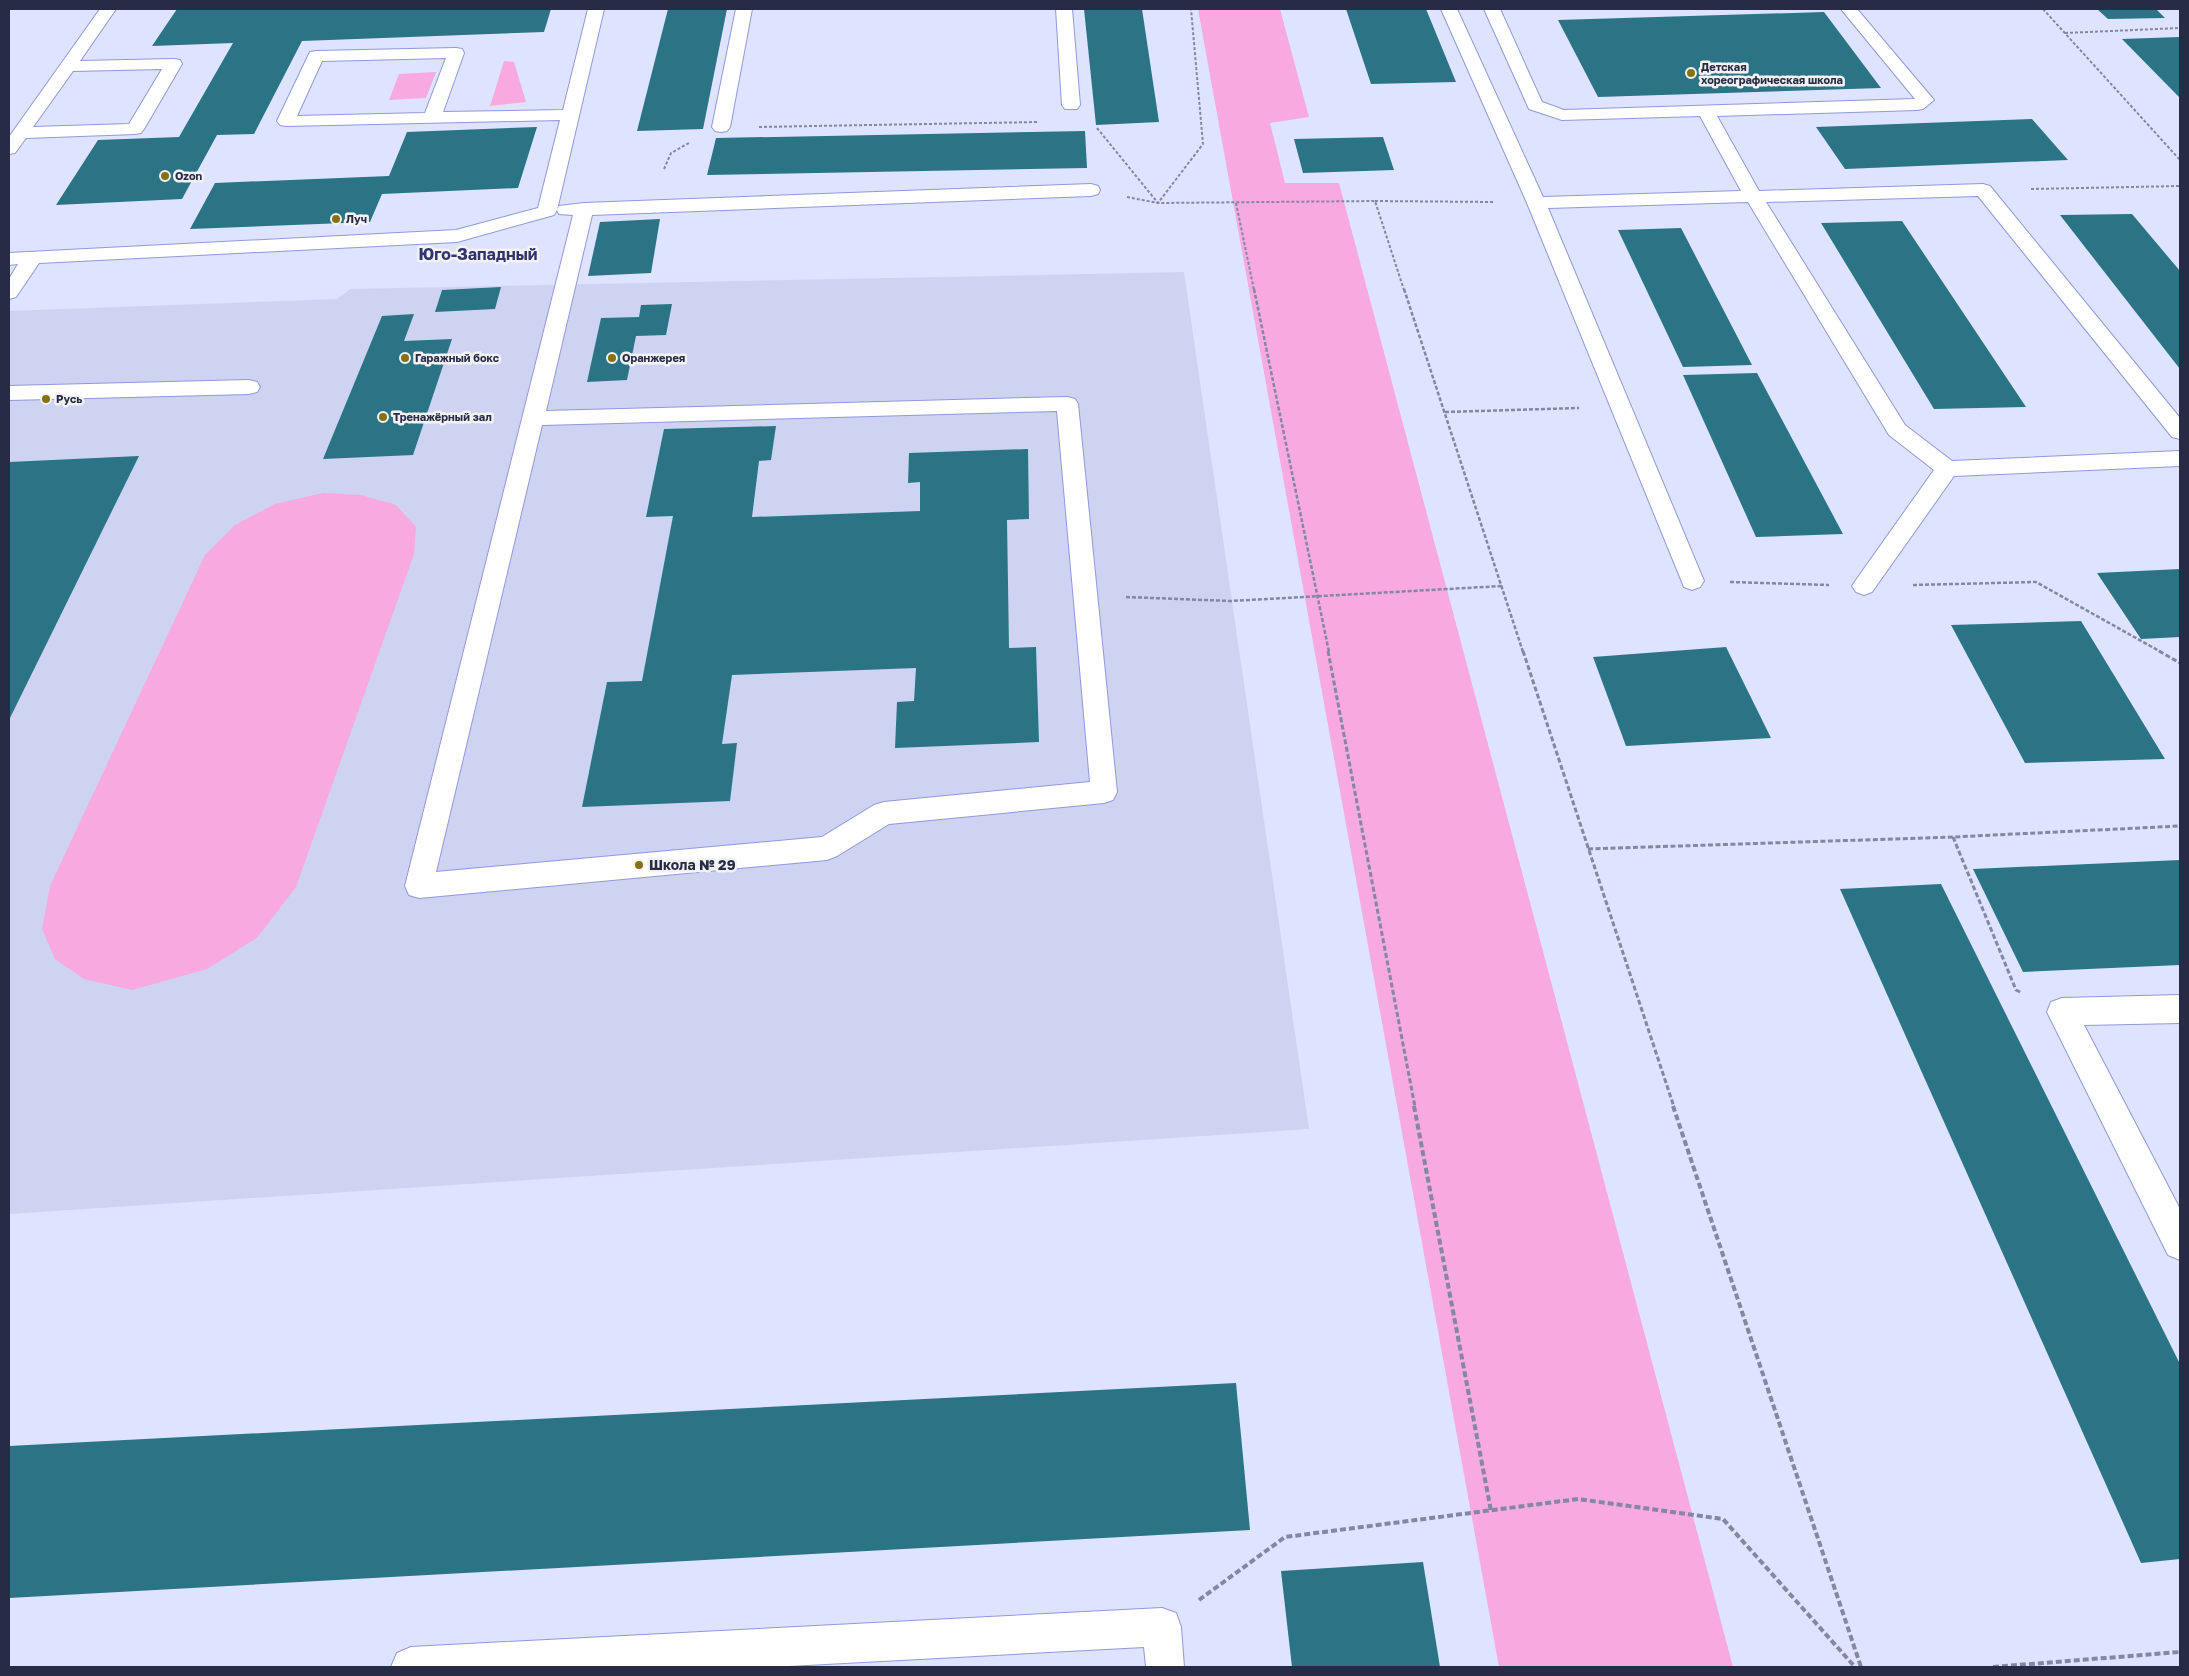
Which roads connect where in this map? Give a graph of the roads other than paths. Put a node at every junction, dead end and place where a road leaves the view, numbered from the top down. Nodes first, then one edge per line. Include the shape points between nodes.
1 (108, 9) edge
2 (596, 9) edge
3 (744, 9) edge
4 (1064, 9) edge
5 (1448, 9) edge
6 (1492, 9) edge
7 (1849, 9) edge
8 (67, 66) junction
9 (1706, 112) junction
10 (1072, 113) road end
11 (570, 115) junction
12 (432, 118) junction
13 (721, 127) road end
14 (20, 133) junction
15 (9, 149) edge
16 (1091, 190) dead end
17 (1753, 196) junction
18 (1536, 203) junction
19 (584, 209) junction
20 (547, 211) junction
21 (33, 257) junction
22 (9, 259) edge
23 (9, 293) edge
24 (249, 387) dead end
25 (9, 393) edge
26 (533, 418) junction
27 (2180, 432) edge
28 (2180, 459) edge
29 (1947, 469) junction
30 (1692, 581) road end
31 (1864, 586) road end
32 (2180, 1010) edge
33 (2180, 1243) edge
34 (411, 1667) edge
35 (1165, 1667) edge

1 - 8 lane
2 - 11 lane
3 - 13 lane
4 - 10 lane
5 - 18 lane
6 - 9 lane via 1536,106 1562,115
7 - 9 lane via 1925,100 1917,105
8 - 14 lane
8 - 14 lane via 174,64 134,128
9 - 17 lane
11 - 12 lane
11 - 20 lane
12 - 12 lane via 325,120 286,121 316,56 456,53
14 - 15 lane
16 - 19 lane
17 - 18 lane
17 - 27 lane via 1983,190
17 - 29 lane via 1897,430
18 - 30 lane
19 - 20 lane
19 - 26 lane
20 - 21 lane via 456,236
21 - 22 lane
21 - 23 lane
24 - 25 lane
26 - 26 lane via 419,886 827,848 884,813 1104,792 1067,404
28 - 29 lane
29 - 31 lane
32 - 33 lane via 2062,1012
34 - 35 lane via 1162,1627

